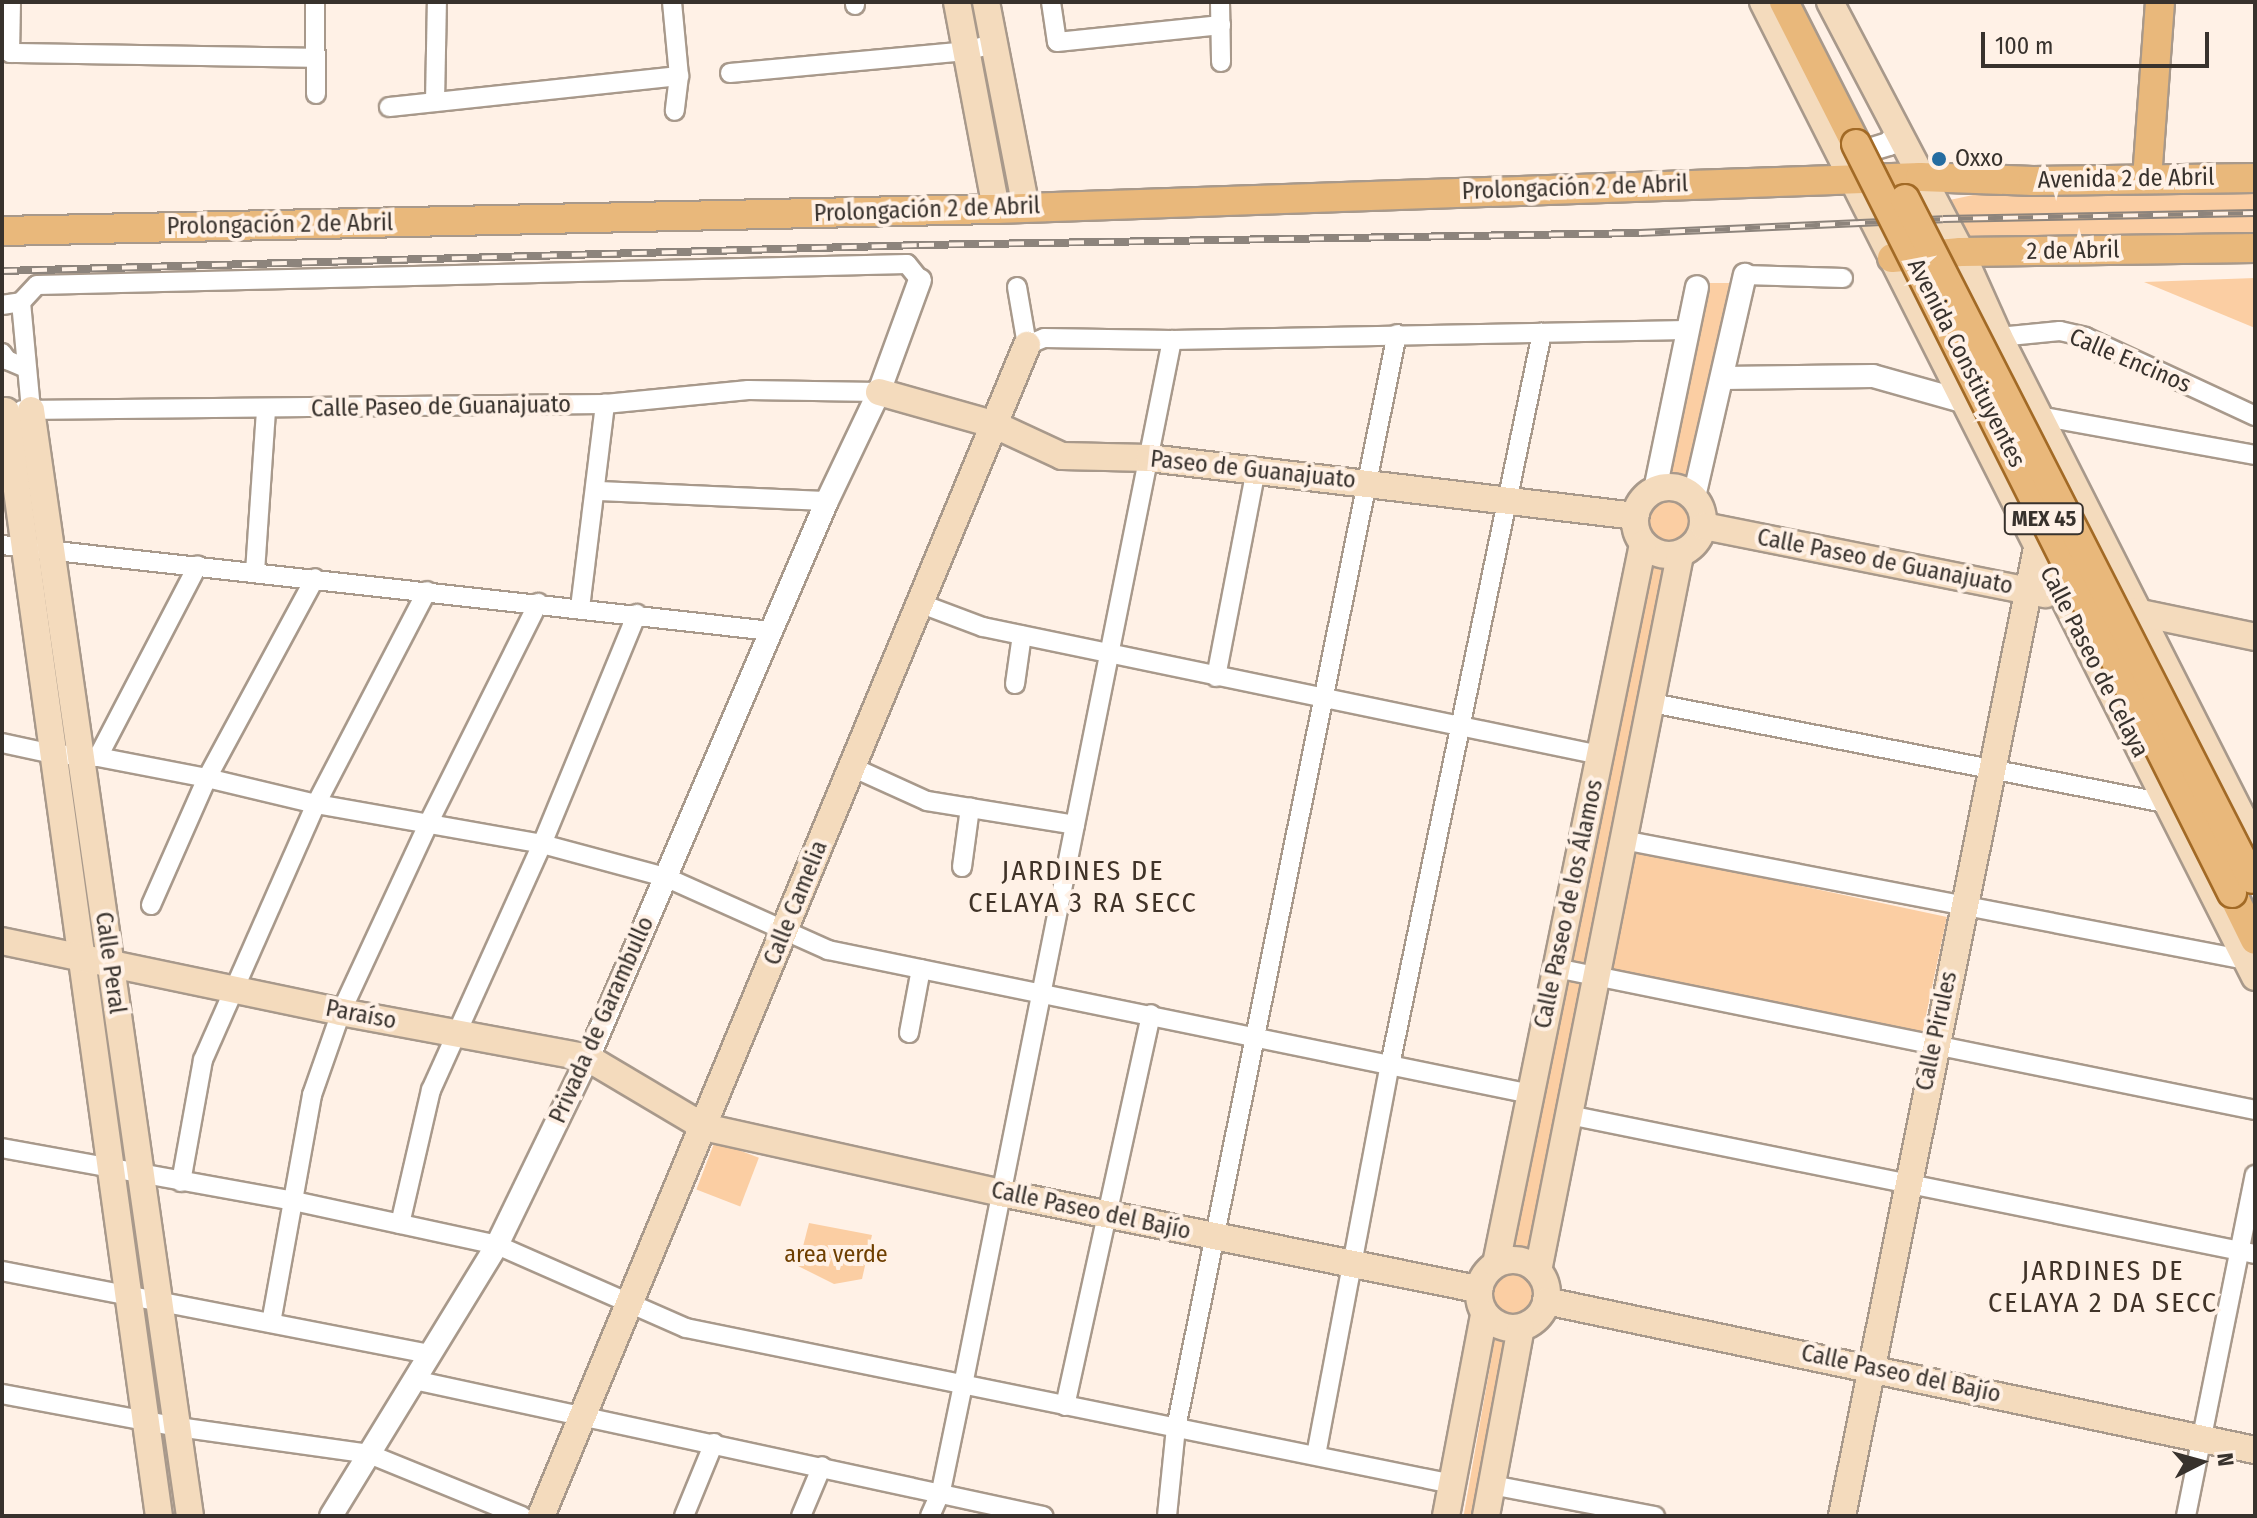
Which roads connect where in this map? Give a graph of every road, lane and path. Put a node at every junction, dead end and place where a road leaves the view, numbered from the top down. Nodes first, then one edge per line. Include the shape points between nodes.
1 (11, 2) edge
2 (315, 2) edge
3 (437, 2) edge
4 (672, 2) edge
5 (957, 2) edge
6 (986, 2) edge
7 (1051, 2) edge
8 (1220, 2) edge
9 (1763, 2) edge
10 (1784, 2) edge
11 (1805, 2) edge
12 (1830, 2) edge
13 (2160, 2) edge
14 (1221, 25) junction
15 (993, 44) junction
16 (966, 51) junction
17 (316, 58) junction
18 (1221, 62) dead end
19 (730, 73) dead end
20 (679, 76) junction
21 (316, 94) dead end
22 (435, 102) junction
23 (389, 107) dead end
24 (675, 111) dead end
25 (1865, 139) junction
26 (1920, 177) junction
27 (2255, 178) edge
28 (1852, 179) junction
29 (2147, 179) junction
30 (1026, 208) junction
31 (996, 209) junction
32 (2, 231) edge
33 (2255, 248) edge
34 (1961, 252) junction
35 (1892, 258) junction
36 (1745, 275) joint
37 (1843, 278) dead end
38 (920, 280) joint
39 (1017, 287) dead end
40 (1697, 287) dead end
41 (11, 304) edge
42 (1688, 330) junction
43 (1542, 333) junction
44 (1397, 334) junction
45 (1999, 337) junction
46 (1172, 340) junction
47 (1027, 345) junction
48 (2, 353) edge
49 (1943, 363) junction
50 (26, 368) junction
51 (1723, 378) junction
52 (1911, 384) junction
53 (879, 392) junction
54 (1962, 401) junction
55 (605, 404) junction
56 (266, 409) junction
57 (13, 411) edge
58 (2039, 416) junction
59 (2255, 416) edge
60 (993, 424) junction
61 (2255, 455) edge
62 (1149, 458) junction
63 (1256, 470) junction
64 (1369, 482) junction
65 (1655, 490) junction
66 (597, 491) junction
67 (1694, 497) junction
68 (1508, 499) junction
69 (827, 501) junction
70 (1636, 516) junction
71 (1704, 526) junction
72 (2099, 534) junction
73 (1643, 544) junction
74 (25, 547) edge
75 (2039, 552) junction
76 (1680, 555) junction
77 (198, 565) junction
78 (255, 572) junction
79 (315, 578) junction
80 (2028, 589) junction
81 (427, 591) junction
82 (2063, 598) junction
83 (538, 603) junction
84 (919, 603) junction
85 (580, 608) junction
86 (637, 614) junction
87 (2151, 622) junction
88 (771, 631) junction
89 (1022, 635) junction
90 (2255, 637) edge
91 (1109, 654) junction
92 (1216, 677) junction
93 (1015, 684) dead end
94 (1326, 699) junction
95 (1652, 703) junction
96 (1462, 726) junction
97 (2, 743) edge
98 (53, 754) junction
99 (1600, 755) junction
100 (89, 757) junction
101 (852, 767) junction
102 (1992, 771) junction
103 (207, 778) junction
104 (2165, 803) junction
105 (316, 804) junction
106 (970, 808) junction
107 (429, 822) junction
108 (1075, 825) junction
109 (1623, 840) junction
110 (2255, 842) edge
111 (542, 844) junction
112 (962, 867) dead end
113 (665, 877) junction
114 (2246, 886) edge
115 (151, 905) dead end
116 (1963, 907) junction
117 (784, 931) junction
118 (2, 941) edge
119 (80, 957) junction
120 (2252, 959) edge
121 (110, 963) junction
122 (1556, 968) junction
123 (921, 969) junction
124 (1596, 978) junction
125 (234, 990) junction
126 (1042, 994) junction
127 (341, 1012) junction
128 (1151, 1014) junction
129 (455, 1033) junction
130 (909, 1033) dead end
131 (1257, 1037) junction
132 (1934, 1047) junction
133 (588, 1058) junction
134 (1390, 1065) junction
135 (1531, 1094) junction
136 (2255, 1110) edge
137 (1569, 1115) junction
138 (704, 1127) junction
139 (2, 1148) edge
140 (110, 1170) junction
141 (2255, 1175) edge
142 (142, 1176) junction
143 (181, 1182) junction
144 (1906, 1186) junction
145 (1001, 1193) junction
146 (294, 1201) junction
147 (1107, 1215) junction
148 (400, 1224) junction
149 (1213, 1236) junction
150 (497, 1245) junction
151 (2247, 1253) edge
152 (1351, 1264) junction
153 (1496, 1264) junction
154 (2, 1271) edge
155 (1538, 1271) junction
156 (128, 1295) junction
157 (160, 1301) junction
158 (1482, 1301) junction
159 (1546, 1301) junction
160 (630, 1303) junction
161 (271, 1323) junction
162 (1521, 1328) junction
163 (430, 1354) junction
164 (1872, 1368) junction
165 (414, 1380) junction
166 (963, 1385) junction
167 (2, 1394) edge
168 (1065, 1406) junction
169 (584, 1414) junction
170 (146, 1421) junction
171 (178, 1427) junction
172 (1176, 1428) junction
173 (2202, 1439) junction
174 (714, 1443) junction
175 (2255, 1450) edge
176 (369, 1454) junction
177 (1316, 1455) junction
178 (822, 1466) junction
179 (1453, 1484) junction
180 (1492, 1485) junction
181 (941, 1491) junction
182 (159, 1516) edge
183 (190, 1516) edge
184 (331, 1516) edge
185 (522, 1516) edge
186 (541, 1516) edge
187 (684, 1516) edge
188 (801, 1516) edge
189 (930, 1516) edge
190 (1043, 1516) edge
191 (1167, 1516) edge
192 (1446, 1516) edge
193 (1486, 1516) edge
194 (1655, 1516) edge
195 (1842, 1516) edge
196 (2186, 1516) edge

1 - 17 street via 10,53
2 - 17 street
3 - 22 street
4 - 20 street
5 - 16 main road
6 - 15 main road
7 - 14 street via 1057,42
8 - 14 street
9 - 25 main road, Calle Paseo de Celaya
10 - 25 main road, Avenida Constituyentes / MEX 45
11 - 25 main road, Avenida Constituyentes / MEX 45
12 - 25 main road, Calle Paseo de Celaya
13 - 29 main road
14 - 18 street
15 - 16 street
15 - 30 main road
16 - 19 street
16 - 31 main road
17 - 21 street
20 - 22 street
20 - 24 street
22 - 23 street
25 - 26 main road, Calle Paseo de Celaya
25 - 28 main road, Calle Paseo de Celaya
25 - 114 main road, Avenida Constituyentes / MEX 45, bridge
26 - 28 main road, Avenida 2 de Abril
26 - 29 main road, Avenida 2 de Abril
26 - 34 main road, Calle Paseo de Celaya
27 - 29 main road, Avenida 2 de Abril
28 - 30 main road, Prolongación 2 de Abril
28 - 35 main road, Calle Paseo de Celaya
30 - 31 main road, Prolongación 2 de Abril
31 - 32 main road, Prolongación 2 de Abril
33 - 34 main road, 2 de Abril
34 - 35 main road, 2 de Abril
34 - 45 main road, Calle Paseo de Celaya
35 - 49 main road, Calle Paseo de Celaya
36 - 37 street
36 - 51 street
38 - 41 street via 907,264 37,285
38 - 53 street, Privada de Garambullo
39 - 47 street
40 - 42 street
41 - 50 street
42 - 43 street
42 - 65 street
43 - 44 street
43 - 68 street
44 - 46 street
44 - 64 street
45 - 49 street via 1964,334 1947,346
45 - 58 main road, Calle Paseo de Celaya
45 - 59 street, Calle Encinos via 2060,331 2085,337
46 - 47 street via 1044,338
46 - 62 street
47 - 60 main road, Calle Camelia
48 - 50 street
49 - 52 street
49 - 54 main road, Calle Paseo de Celaya
50 - 57 street
51 - 52 street via 1873,376
51 - 67 street
52 - 54 street
53 - 55 street, Calle Paseo de Guanajuato via 748,390
53 - 60 main road, Paseo de Guanajuato
53 - 69 street, Privada de Garambullo
54 - 75 main road, Calle Paseo de Celaya
55 - 56 street, Calle Paseo de Guanajuato
55 - 66 street
56 - 57 street, Calle Paseo de Guanajuato
56 - 78 street
57 - 74 main road, Calle Peral
58 - 61 street
58 - 72 main road, Calle Paseo de Celaya
60 - 62 main road, Paseo de Guanajuato via 1062,456
60 - 84 main road, Calle Camelia
62 - 63 main road, Paseo de Guanajuato
62 - 91 street
63 - 64 main road, Paseo de Guanajuato
63 - 92 street
64 - 68 main road, Paseo de Guanajuato
64 - 94 street
65 - 67 main road via 1682,489
65 - 70 main road via 1642,501
66 - 69 street
66 - 85 street
67 - 71 main road
68 - 70 main road, Paseo de Guanajuato
68 - 96 street
69 - 88 street, Privada de Garambullo
70 - 73 main road
71 - 76 main road via 1696,544
71 - 80 main road, Calle Paseo de Guanajuato
72 - 75 street via 2074,557 2057,560
72 - 87 main road, Calle Paseo de Celaya
73 - 76 main road via 1660,555
73 - 99 main road, Calle Paseo de los Álamos
74 - 77 street
74 - 98 main road, Calle Peral
74 - 100 main road, Calle Peral
75 - 80 main road, Calle Pirules
75 - 82 main road, Calle Paseo de Celaya
76 - 95 main road, Calle Paseo de los Álamos
77 - 78 street
77 - 100 street
78 - 79 street
79 - 81 street
79 - 103 street
80 - 82 main road, Calle Paseo de Guanajuato
80 - 102 main road, Calle Pirules
81 - 83 street
81 - 105 street
82 - 87 main road, Calle Paseo de Guanajuato
82 - 104 main road, Calle Paseo de Celaya
83 - 85 street
83 - 107 street
84 - 89 street
84 - 101 main road, Calle Camelia
85 - 86 street
86 - 88 street
86 - 111 street
87 - 90 main road, Calle Paseo de Guanajuato
87 - 110 main road, Calle Paseo de Celaya
88 - 113 street, Privada de Garambullo
89 - 91 street
89 - 93 street
91 - 92 street
91 - 108 street
92 - 94 street
94 - 96 street
94 - 131 street
95 - 102 street
95 - 109 main road, Calle Paseo de los Álamos
96 - 99 street
96 - 134 street
97 - 98 street
98 - 100 street
98 - 119 main road, Calle Peral
99 - 122 main road, Calle Paseo de los Álamos
100 - 103 street
100 - 121 main road, Calle Peral
101 - 106 street via 927,801
101 - 117 main road, Calle Camelia
102 - 104 street
102 - 116 main road, Calle Pirules
103 - 105 street
103 - 115 street
104 - 120 main road, Calle Paseo de Celaya
105 - 107 street
105 - 125 street
106 - 108 street
106 - 112 street
107 - 111 street
107 - 127 street
108 - 126 street
109 - 116 street
109 - 124 main road, Calle Paseo de los Álamos
111 - 113 street
111 - 129 street
113 - 117 street
113 - 133 street, Privada de Garambullo
114 - 120 main road, Avenida Constituyentes / MEX 45
116 - 120 street
116 - 132 main road, Calle Pirules
117 - 123 street via 828,950
117 - 138 main road, Calle Camelia
118 - 119 main road, Paraíso
119 - 121 main road, Paraíso
119 - 140 main road, Calle Peral
121 - 125 main road, Paraíso
121 - 142 main road, Calle Peral
122 - 124 street
122 - 135 main road, Calle Paseo de los Álamos
123 - 126 street
123 - 130 street
124 - 132 street
124 - 137 main road, Calle Paseo de los Álamos
125 - 127 main road, Paraíso
125 - 143 street via 203,1060
126 - 128 street
126 - 145 street
127 - 129 main road, Paraíso
127 - 146 street via 312,1095
128 - 131 street
128 - 147 street
129 - 133 main road, Paraíso
129 - 148 street via 431,1090
131 - 134 street
131 - 149 street
132 - 136 street
132 - 144 main road, Calle Pirules
133 - 138 main road, Paraíso
133 - 150 street, Privada de Garambullo
134 - 135 street
134 - 152 street
135 - 153 main road, Calle Paseo de los Álamos
137 - 144 street
137 - 155 main road, Calle Paseo de los Álamos
138 - 145 main road, Calle Paseo del Bajío
138 - 160 main road, Calle Camelia
139 - 140 street
140 - 142 street
140 - 156 main road, Calle Peral
141 - 151 street
142 - 143 street
142 - 157 main road, Calle Peral
143 - 146 street
144 - 151 street
144 - 164 main road, Calle Pirules
145 - 147 main road, Calle Paseo del Bajío
145 - 166 street
146 - 148 street
146 - 161 street
147 - 149 main road, Calle Paseo del Bajío
147 - 168 street
148 - 150 street
149 - 152 main road, Calle Paseo del Bajío
149 - 172 street
150 - 160 street
150 - 163 street, Privada de Garambullo
151 - 173 street
152 - 158 main road, Calle Paseo del Bajío
152 - 177 street
153 - 155 main road via 1511,1259
153 - 158 main road via 1484,1274
154 - 156 street
155 - 159 main road via 1546,1285
156 - 157 street
156 - 170 main road, Calle Peral
157 - 161 street
157 - 171 main road, Calle Peral
158 - 162 main road via 1500,1326
158 - 179 main road
159 - 162 main road via 1538,1318
159 - 164 main road, Calle Paseo del Bajío
160 - 166 street via 686,1328
160 - 169 main road, Calle Camelia
161 - 163 street
162 - 180 main road
163 - 165 street, Privada de Garambullo
164 - 173 main road, Calle Paseo del Bajío
164 - 195 main road, Calle Pirules
165 - 169 street
165 - 176 street, Privada de Garambullo
166 - 168 street
166 - 181 street
167 - 170 street
168 - 172 street
169 - 174 street
169 - 186 main road, Calle Camelia
170 - 171 street
170 - 182 main road, Calle Peral
171 - 176 street
171 - 183 main road, Calle Peral
172 - 177 street
172 - 191 street
173 - 175 main road, Calle Paseo del Bajío
173 - 196 street
174 - 178 street
174 - 187 street
176 - 184 street, Privada de Garambullo
176 - 185 street
177 - 179 street
178 - 181 street
178 - 188 street
179 - 192 main road
180 - 193 main road
180 - 194 street
181 - 189 street
181 - 190 street

